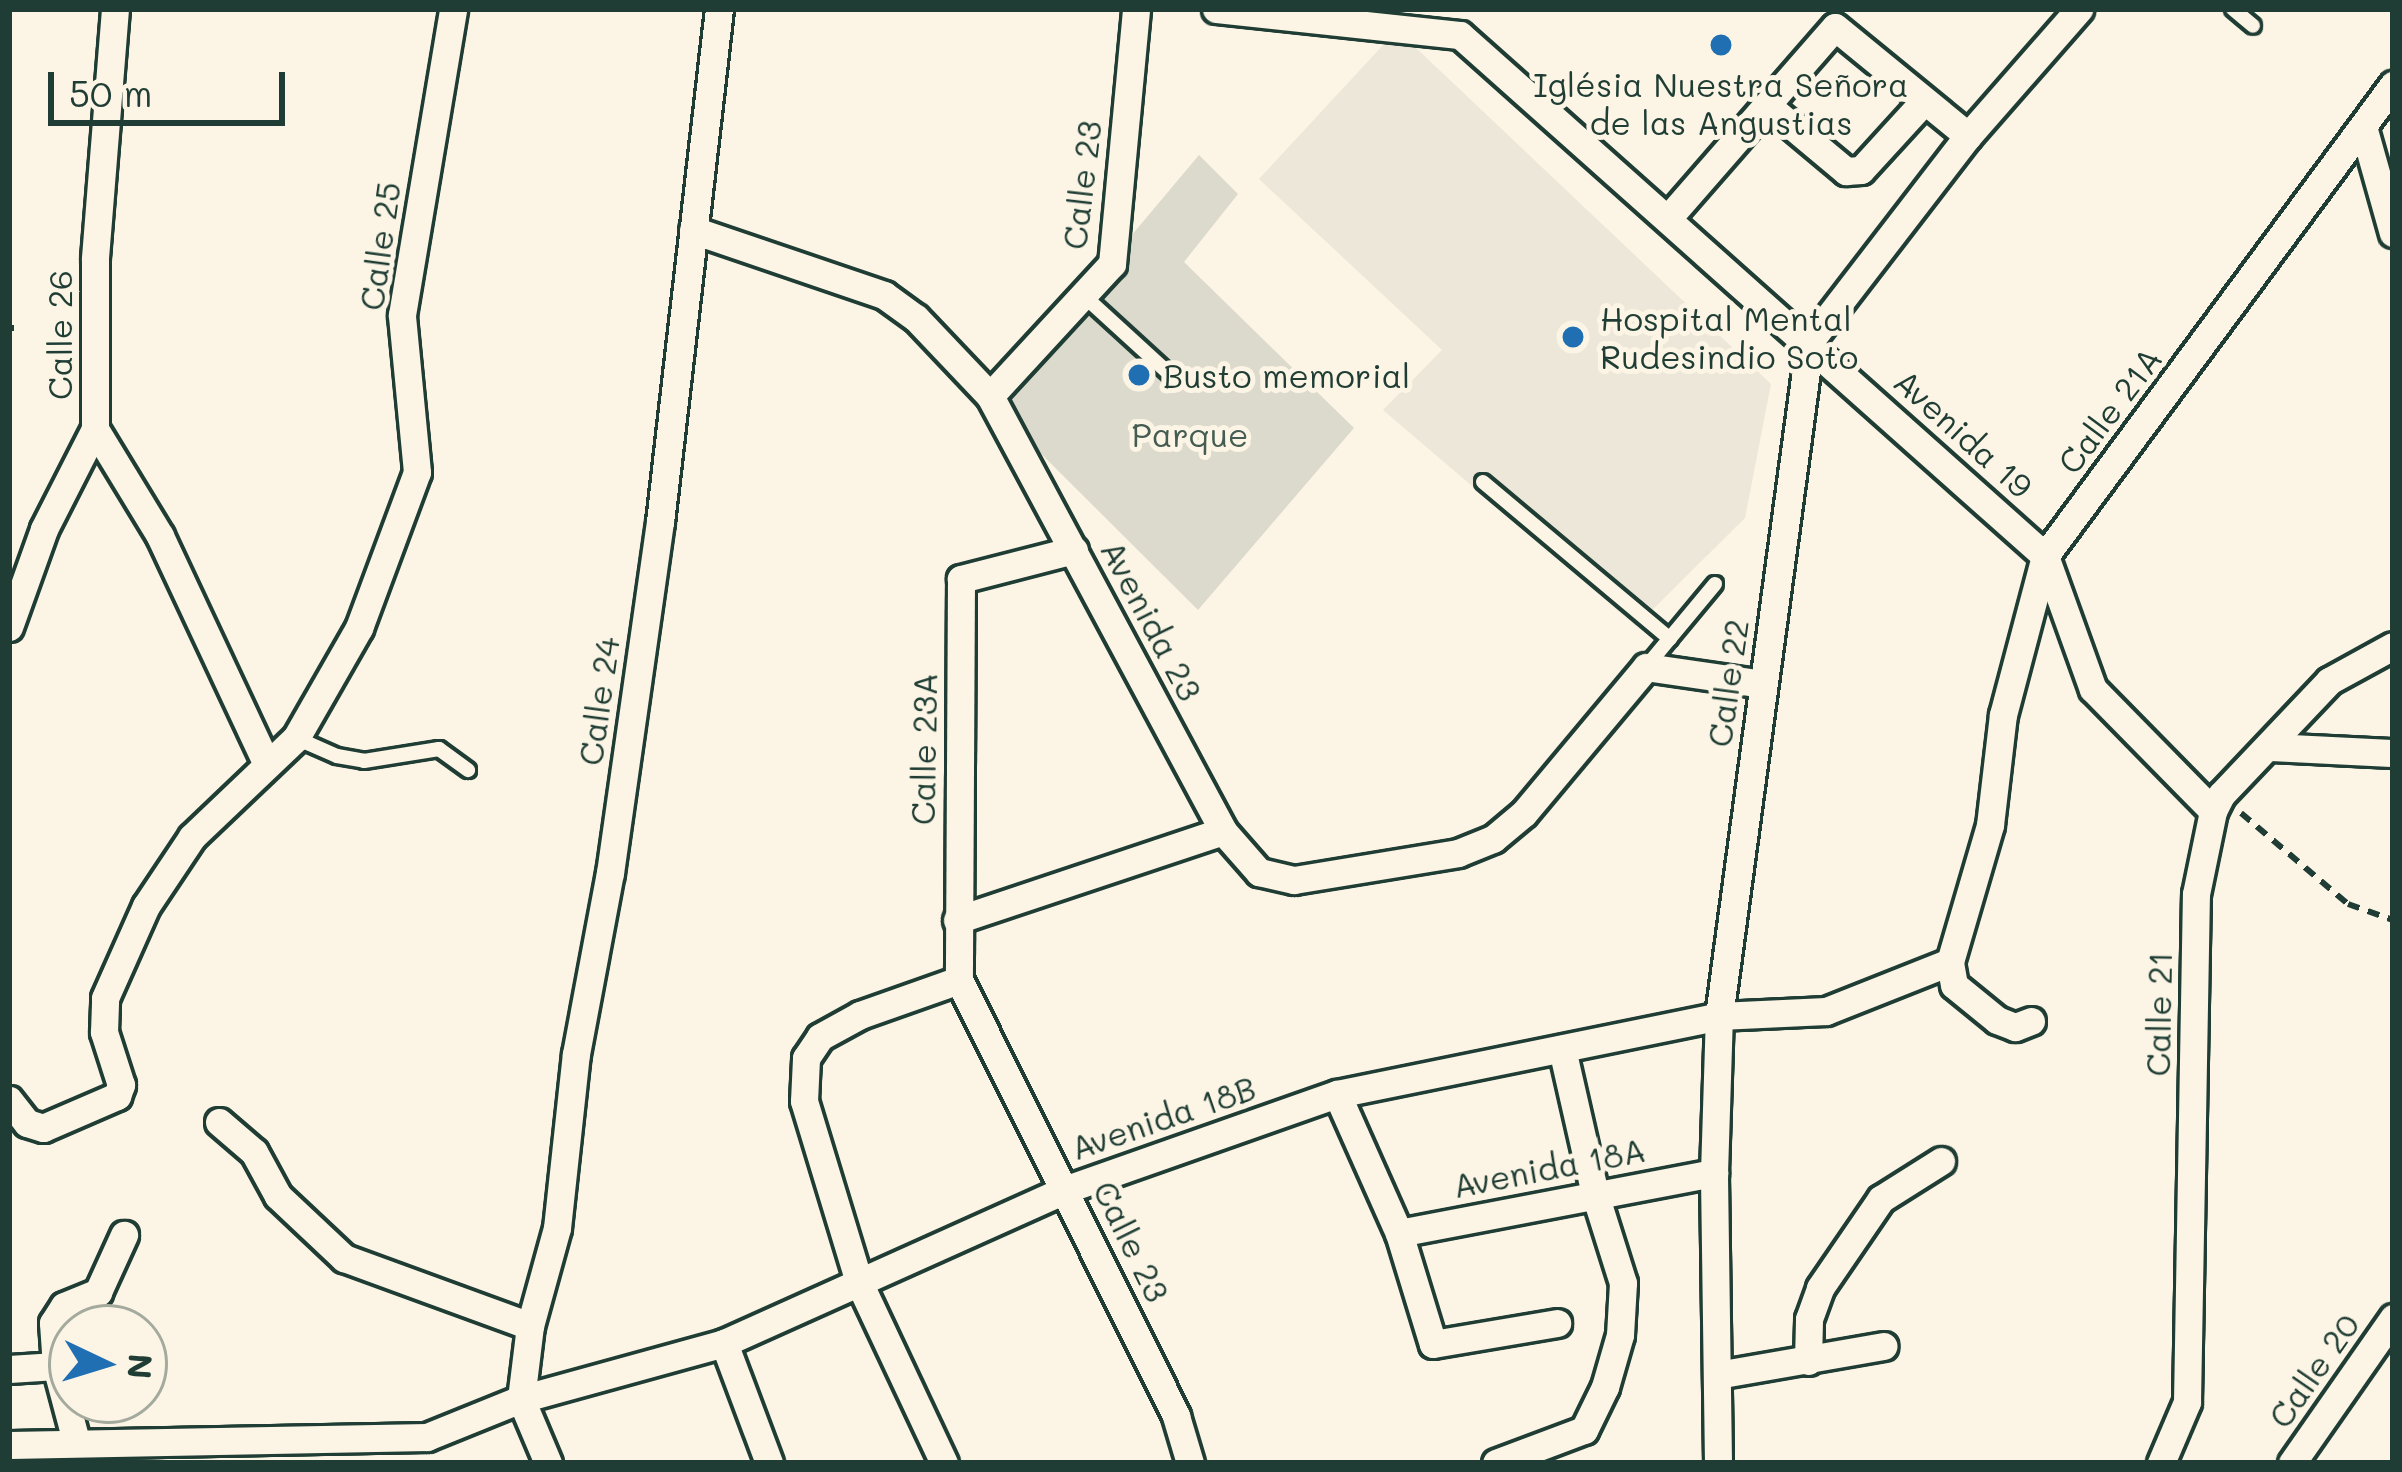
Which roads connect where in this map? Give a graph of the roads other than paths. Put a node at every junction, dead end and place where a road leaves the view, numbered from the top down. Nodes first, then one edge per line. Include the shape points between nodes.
1 (115, 9) edge
2 (453, 9) edge
3 (719, 9) edge
4 (1136, 9) edge
5 (1216, 9) edge
6 (2079, 9) edge
7 (2233, 9) edge
8 (1445, 20) edge
9 (2253, 26) dead end
10 (2393, 86) edge
11 (1923, 103) junction
12 (1768, 106) junction
13 (2363, 130) junction
14 (1969, 136) junction
15 (1670, 217) junction
16 (693, 230) junction
17 (2393, 231) edge
18 (1084, 296) junction
19 (1810, 341) junction
20 (1175, 380) dead end
21 (990, 396) junction
22 (94, 429) junction
23 (1483, 482) dead end
24 (1074, 550) junction
25 (2045, 556) junction
26 (1715, 584) dead end
27 (9, 627) edge
28 (1670, 639) junction
29 (2393, 646) edge
30 (1646, 667) junction
31 (1763, 684) junction
32 (296, 738) junction
33 (2269, 747) junction
34 (2393, 753) edge
35 (267, 764) junction
36 (468, 770) dead end
37 (2217, 803) junction
38 (1223, 830) junction
39 (957, 920) junction
40 (1949, 962) junction
41 (959, 980) junction
42 (1719, 1016) junction
43 (2031, 1021) dead end
44 (1562, 1049) junction
45 (1336, 1094) junction
46 (9, 1100) edge
47 (219, 1122) dead end
48 (1941, 1161) dead end
49 (1714, 1173) junction
50 (1067, 1189) junction
51 (1595, 1194) junction
52 (1399, 1233) junction
53 (124, 1235) dead end
54 (859, 1282) junction
55 (69, 1304) edge
56 (2393, 1318) edge
57 (1557, 1323) dead end
58 (530, 1326) junction
59 (724, 1343) junction
60 (1884, 1346) dead end
61 (1808, 1360) junction
62 (48, 1367) edge
63 (9, 1369) edge
64 (1717, 1375) junction
65 (521, 1399) junction
66 (71, 1424) edge
67 (76, 1441) junction
68 (9, 1445) edge
69 (426, 1450) edge
70 (548, 1463) edge
71 (770, 1463) edge
72 (944, 1463) edge
73 (1190, 1463) edge
74 (1496, 1463) edge
75 (1718, 1463) edge
76 (2161, 1463) edge
77 (2292, 1463) edge

1 - 22 street, Calle 26 via 95,259
2 - 32 street, Calle 25 via 402,315 418,472 359,628
3 - 16 street, Calle 24
4 - 18 street, Calle 23 via 1112,264
5 - 8 street, Avenida 19
6 - 14 street, Calle 22
7 - 9 lane
8 - 15 street, Avenida 19
10 - 13 street, Calle 21A
11 - 12 street via 1861,170 1846,171
11 - 12 street via 1835,27
11 - 14 street
12 - 15 street
13 - 17 street
13 - 25 street, Calle 21A
14 - 19 street, Calle 22
15 - 19 street, Avenida 19
16 - 21 street, Avenida 23 via 884,295
16 - 58 street, Calle 24 via 610,873 576,1054 557,1228
18 - 20 lane
18 - 21 street, Calle 23
19 - 25 street, Avenida 19
19 - 31 street, Calle 22
21 - 24 street, Avenida 23
22 - 27 street via 44,529
22 - 35 street, Calle 26 via 160,536
23 - 28 lane
24 - 38 street, Avenida 23
24 - 39 street, Calle 23A via 961,579
25 - 37 street, Avenida 19 via 2093,688
25 - 40 street, Calle 21A via 2003,715 1990,825
26 - 28 lane
28 - 30 lane
29 - 33 street via 2329,681
30 - 31 street
30 - 38 street, Avenida 23 via 1525,813 1458,853 1294,880 1259,872
31 - 42 street, Calle 22
32 - 35 street, Calle 25
32 - 36 lane via 364,760 439,748
33 - 34 street
33 - 37 street
35 - 46 street, Calle 25 via 192,837 146,906 105,998 104,1032 121,1085 116,1096 43,1128 27,1123
37 - 76 street, Calle 21 via 2196,894 2187,1402
38 - 39 street
39 - 41 street, Calle 23
40 - 42 street, Avenida 18B via 1826,1011
40 - 43 street via 1954,985 1997,1020 2015,1027
41 - 50 street, Calle 23
41 - 54 street via 860,1015 820,1037 806,1058 804,1101
42 - 44 street, Avenida 18B
42 - 49 street, Calle 22
44 - 45 street, Avenida 18B
44 - 51 street
45 - 50 street, Avenida 18B
45 - 52 street
47 - 58 street via 254,1152 278,1196 344,1258
48 - 61 street via 1881,1199 1820,1288
49 - 51 street, Avenida 18A
49 - 64 street, Calle 22
50 - 54 street, Avenida 18B
50 - 73 street, Calle 23 via 1176,1416
51 - 52 street, Avenida 18A
51 - 74 street via 1623,1283 1605,1387 1583,1430
52 - 57 street via 1433,1344
53 - 55 street via 98,1292
54 - 59 street, Avenida 18B
54 - 72 street
56 - 77 street, Calle 20
58 - 65 street, Calle 24
59 - 65 street, Avenida 18B
59 - 71 street
60 - 61 street
61 - 64 street
62 - 63 street
64 - 75 street, Calle 22
65 - 69 street, Avenida 18B
65 - 70 street
66 - 67 street
67 - 68 street
67 - 69 street

